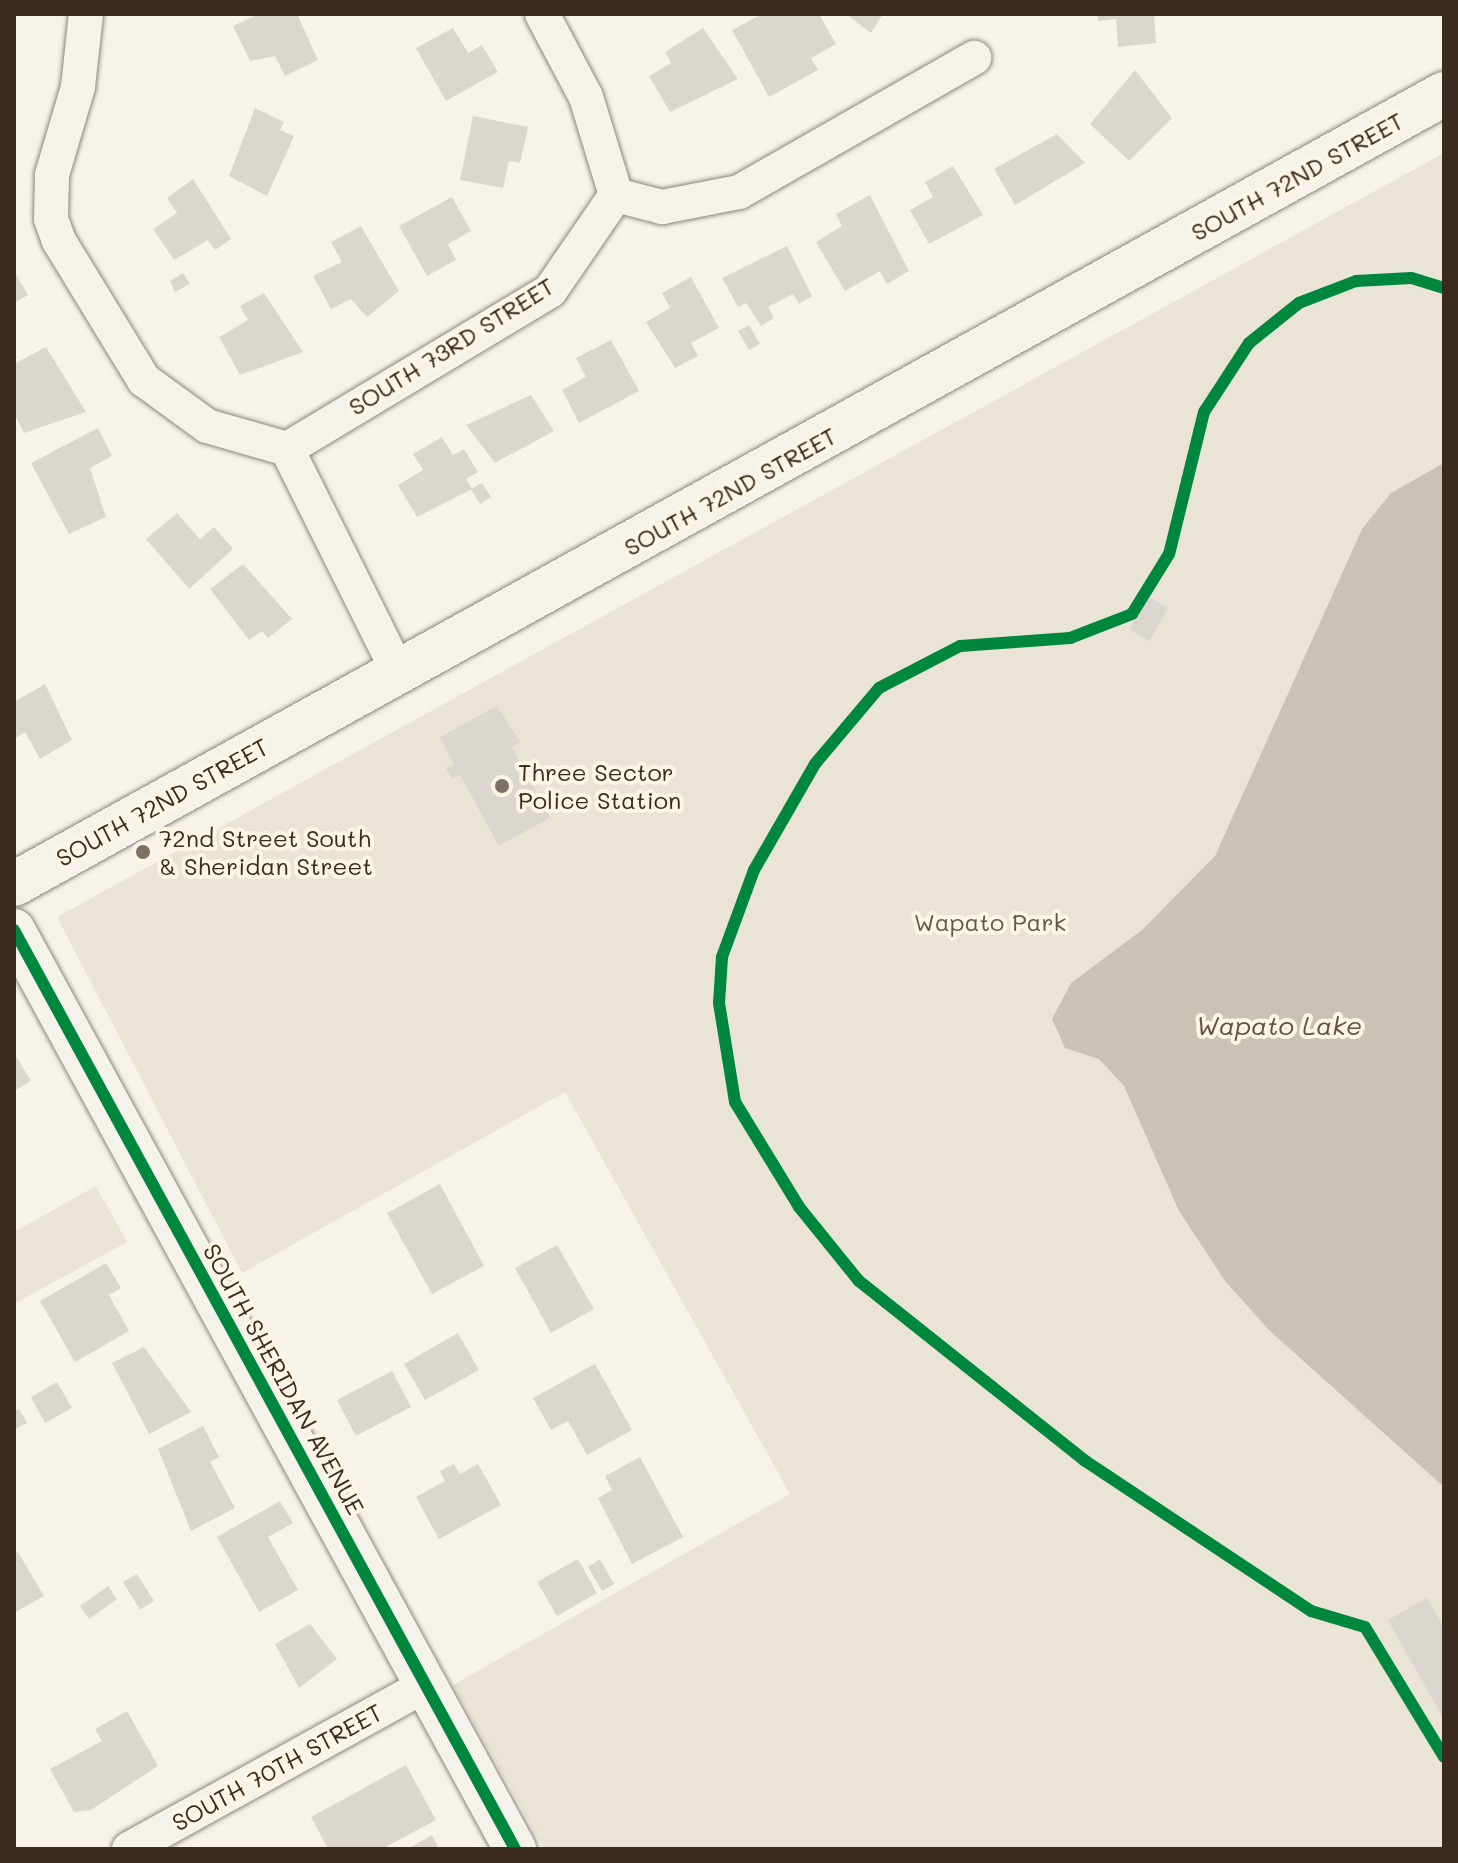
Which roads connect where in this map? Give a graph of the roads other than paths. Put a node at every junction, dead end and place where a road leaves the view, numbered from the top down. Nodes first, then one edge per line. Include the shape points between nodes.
1 (86, 14) edge
2 (542, 14) edge
3 (974, 58) dead end
4 (1444, 94) edge
5 (616, 195) junction
6 (287, 449) junction
7 (398, 672) junction
8 (14, 884) edge
9 (14, 930) edge
10 (426, 1685) junction
11 (129, 1849) edge
12 (515, 1849) edge

1 - 6 street via 78,87 52,175 59,241 144,380 207,426
2 - 5 street via 586,97
3 - 5 street via 739,192 662,207
4 - 7 main road, SOUTH 72ND STREET
5 - 6 street, SOUTH 73RD STREET via 550,291
6 - 7 street
7 - 8 main road, SOUTH 72ND STREET
9 - 10 street, SOUTH SHERIDAN AVENUE
10 - 11 street, SOUTH 70TH STREET
10 - 12 street, SOUTH SHERIDAN AVENUE

